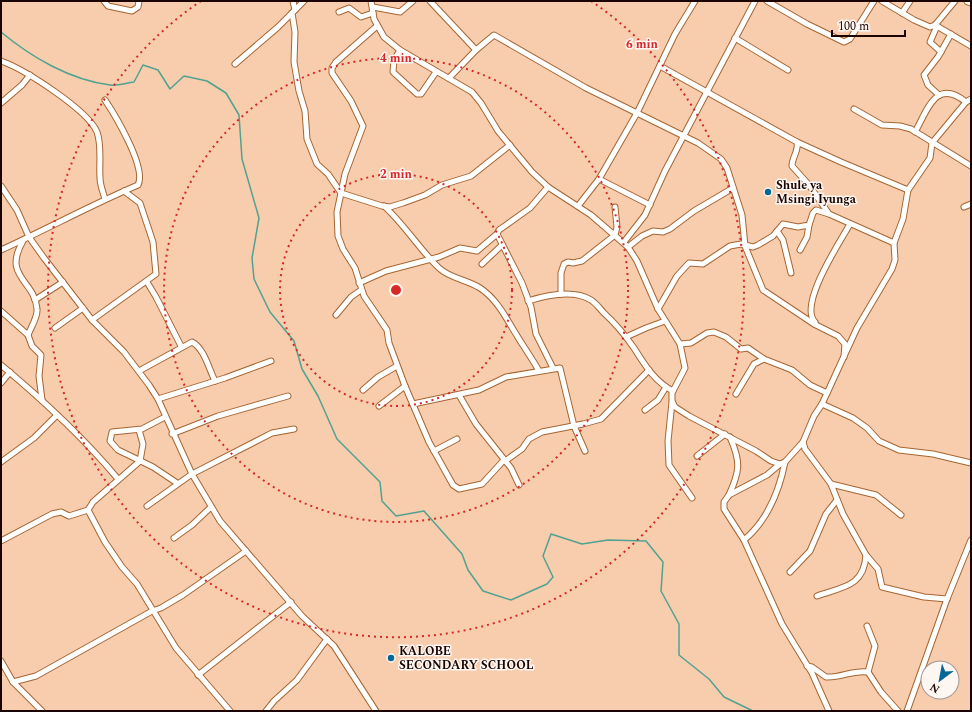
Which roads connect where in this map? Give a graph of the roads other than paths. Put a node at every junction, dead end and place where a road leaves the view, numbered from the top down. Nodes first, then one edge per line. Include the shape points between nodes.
1 (104, 1) edge
2 (139, 1) edge
3 (293, 1) edge
4 (304, 1) edge
5 (413, 1) edge
6 (430, 1) edge
7 (696, 1) edge
8 (755, 1) edge
9 (767, 1) edge
10 (874, 1) edge
11 (882, 1) edge
12 (910, 1) edge
13 (955, 1) edge
14 (968, 1) edge
15 (971, 2) edge
16 (372, 4) edge
17 (293, 11) junction
18 (339, 12) dead end
19 (373, 13) junction
20 (902, 13) junction
21 (936, 25) junction
22 (377, 26) junction
23 (952, 34) junction
24 (735, 38) junction
25 (971, 46) edge
26 (400, 50) junction
27 (476, 50) junction
28 (941, 52) junction
29 (1, 61) edge
30 (235, 64) dead end
31 (660, 66) junction
32 (788, 70) dead end
33 (436, 72) junction
34 (30, 75) junction
35 (449, 78) junction
36 (707, 92) junction
37 (938, 95) junction
38 (105, 100) dead end
39 (968, 101) edge
40 (1, 103) edge
41 (854, 109) dead end
42 (637, 113) junction
43 (915, 132) junction
44 (684, 137) junction
45 (797, 142) junction
46 (932, 143) junction
47 (510, 145) junction
48 (971, 166) edge
49 (599, 179) junction
50 (1, 186) edge
51 (548, 187) junction
52 (733, 188) junction
53 (908, 190) junction
54 (124, 191) junction
55 (341, 193) junction
56 (105, 199) junction
57 (971, 204) edge
58 (650, 205) junction
59 (384, 206) junction
60 (578, 206) junction
61 (614, 207) dead end
62 (964, 207) dead end
63 (829, 214) junction
64 (850, 224) junction
65 (809, 225) junction
66 (777, 231) junction
67 (497, 234) junction
68 (615, 235) junction
69 (29, 237) junction
70 (23, 241) junction
71 (624, 242) junction
72 (894, 243) junction
73 (502, 245) junction
74 (628, 246) junction
75 (745, 246) junction
76 (1, 250) edge
77 (800, 250) dead end
78 (431, 260) junction
79 (482, 264) dead end
80 (792, 273) dead end
81 (63, 282) junction
82 (147, 282) junction
83 (359, 282) junction
84 (361, 290) junction
85 (561, 294) junction
86 (35, 300) junction
87 (528, 301) junction
88 (83, 308) junction
89 (658, 309) junction
90 (1, 311) edge
91 (336, 315) dead end
92 (92, 320) junction
93 (665, 321) junction
94 (819, 326) junction
95 (55, 328) dead end
96 (28, 335) junction
97 (626, 337) junction
98 (680, 344) junction
99 (181, 346) junction
100 (844, 356) junction
101 (764, 359) junction
102 (271, 361) dead end
103 (1, 364) edge
104 (397, 366) junction
105 (553, 368) junction
106 (649, 370) junction
107 (139, 371) junction
108 (539, 371) junction
109 (10, 372) junction
110 (214, 381) junction
111 (1, 383) edge
112 (404, 386) junction
113 (666, 387) junction
114 (363, 390) dead end
115 (673, 391) junction
116 (827, 393) junction
117 (736, 394) dead end
118 (459, 395) junction
119 (288, 396) dead end
120 (158, 399) junction
121 (42, 400) junction
122 (672, 401) junction
123 (413, 404) junction
124 (822, 404) junction
125 (379, 406) dead end
126 (645, 410) dead end
127 (57, 415) junction
128 (164, 417) junction
129 (574, 426) junction
130 (294, 429) dead end
131 (139, 430) junction
132 (172, 434) junction
133 (728, 436) junction
134 (457, 439) dead end
135 (803, 442) junction
136 (434, 450) junction
137 (585, 451) dead end
138 (696, 456) dead end
139 (505, 460) junction
140 (140, 461) junction
141 (1, 462) edge
142 (782, 463) junction
143 (971, 463) edge
144 (192, 474) junction
145 (118, 479) junction
146 (177, 483) junction
147 (831, 484) junction
148 (519, 485) dead end
149 (729, 495) junction
150 (692, 498) dead end
151 (837, 500) junction
152 (147, 506) dead end
153 (211, 507) junction
154 (88, 510) junction
155 (901, 515) dead end
156 (174, 538) dead end
157 (744, 540) junction
158 (971, 540) edge
159 (1, 541) edge
160 (246, 551) junction
161 (866, 555) junction
162 (790, 572) dead end
163 (817, 596) dead end
164 (947, 600) junction
165 (291, 602) junction
166 (152, 611) junction
167 (867, 626) dead end
168 (327, 639) junction
169 (1, 661) edge
170 (807, 666) junction
171 (868, 672) junction
172 (198, 675) junction
173 (13, 682) junction
174 (42, 711) edge
175 (230, 711) edge
176 (266, 711) edge
177 (376, 711) edge
178 (829, 711) edge
179 (898, 711) edge
180 (907, 711) edge

1 - 2 street via 108,6 132,10 138,7
3 - 17 street
4 - 17 street
5 - 16 street via 400,12
6 - 27 street
7 - 31 street via 675,34
8 - 24 street
9 - 10 street via 844,42 850,39
11 - 20 street
12 - 20 street
13 - 21 street
14 - 15 street
16 - 19 street
17 - 30 street
17 - 55 street via 294,62 305,111 307,139 317,164 328,174
18 - 19 street via 349,8 361,17
19 - 22 street
20 - 21 street via 930,27
21 - 23 street
21 - 28 street via 930,42
22 - 26 street via 384,37
22 - 55 street via 332,68 332,73 351,101 363,126 345,174
23 - 25 street
23 - 28 street
24 - 32 street
24 - 36 street
26 - 33 street
26 - 33 street via 394,60 393,72 417,94 420,94
27 - 35 street
27 - 42 street via 494,35 586,88
28 - 37 street via 924,75 928,85
29 - 34 street via 14,65
31 - 36 street
31 - 42 street
33 - 35 street
34 - 40 street
34 - 56 street via 73,106 95,128 99,141 100,179
35 - 47 street via 477,97
36 - 44 street
36 - 45 street
37 - 39 street via 947,92
37 - 43 street
38 - 54 street via 123,128 140,176 138,185
39 - 46 street
41 - 43 street via 882,125 900,126
42 - 44 street
42 - 49 street
43 - 46 street
44 - 52 street via 721,159 727,168
44 - 58 street
45 - 53 street
45 - 63 street via 798,150 792,160 792,166
46 - 48 street
46 - 53 street via 930,158
47 - 51 street
47 - 59 street via 468,177 442,185 414,200 390,207
49 - 58 street
49 - 60 street
50 - 69 street via 17,210
51 - 60 street
51 - 67 street via 530,208
52 - 74 street via 670,229 663,232 653,231
52 - 75 street via 742,215
53 - 72 street
54 - 56 street
54 - 82 street via 140,203 153,242 157,273
55 - 59 street
55 - 83 street via 337,212 338,236 355,268
56 - 69 street
57 - 62 street
58 - 71 street
59 - 78 street
60 - 68 street
61 - 68 street via 617,227
63 - 64 street
63 - 65 street via 816,210
64 - 72 street
64 - 94 street via 813,296 810,315
65 - 66 street via 798,227 782,224
65 - 77 street via 807,237
66 - 75 street via 758,245
66 - 80 street via 783,240
67 - 73 street
67 - 78 street via 477,251 460,248
68 - 71 street
68 - 85 street via 582,261 564,264 561,273
69 - 70 street
69 - 81 street
70 - 76 street
70 - 86 street via 16,257 16,265
71 - 74 street
72 - 100 street via 895,260 892,269 866,311
73 - 79 street
73 - 87 street
74 - 89 street
75 - 89 street via 730,246 702,264 689,263 677,276
75 - 94 street via 765,292
78 - 83 street via 397,268
78 - 108 street via 446,274 469,281 489,296 506,316
81 - 86 street
81 - 88 street
82 - 92 street
82 - 99 street
83 - 84 street
84 - 91 street via 351,297
84 - 104 street via 386,330
85 - 87 street via 545,295
85 - 97 street via 575,295 592,301
86 - 96 street via 37,310
87 - 105 street via 536,334
88 - 92 street
88 - 95 street
89 - 93 street
90 - 96 street
92 - 107 street
93 - 97 street
93 - 98 street
94 - 100 street via 843,340
96 - 121 street via 32,346 41,355 39,376
97 - 106 street
98 - 101 street via 691,343 707,333 714,332 726,337 741,349 750,349
98 - 115 street via 685,368
99 - 107 street
99 - 110 street via 192,342 197,345
100 - 116 street
101 - 116 street via 792,370
101 - 117 street via 754,364
102 - 110 street
103 - 109 street
104 - 112 street
104 - 114 street
105 - 108 street
105 - 129 street via 560,368
106 - 113 street
106 - 129 street via 601,419
107 - 120 street
108 - 118 street via 506,377 483,388
109 - 111 street
109 - 121 street
110 - 120 street
112 - 123 street
112 - 125 street
113 - 115 street
113 - 126 street via 658,400
115 - 122 street
116 - 124 street
118 - 123 street
118 - 139 street via 476,424
119 - 132 street via 218,416
120 - 128 street
121 - 127 street
122 - 133 street via 675,407 686,414
122 - 150 street via 669,461 672,470
123 - 136 street
124 - 135 street
124 - 143 street via 853,418 868,428 879,441 899,450 933,454
127 - 141 street via 34,438
127 - 145 street via 92,447
128 - 131 street
128 - 132 street
129 - 137 street
129 - 139 street via 537,434
130 - 144 street via 272,433
131 - 140 street via 143,444
131 - 140 street via 112,432 110,441 118,450
132 - 144 street
133 - 138 street
133 - 142 street via 771,461
133 - 149 street via 738,462 738,475
134 - 136 street
135 - 142 street
135 - 147 street via 804,449
136 - 139 street via 457,489 482,484
139 - 148 street
140 - 145 street
140 - 146 street
142 - 149 street via 767,475
142 - 157 street via 780,483 765,518
144 - 146 street
144 - 153 street
145 - 154 street
146 - 152 street
147 - 151 street
147 - 155 street via 876,496
149 - 157 street via 724,502 724,509
151 - 161 street
151 - 162 street via 826,514 810,551
153 - 156 street
153 - 160 street via 232,538
154 - 159 street via 69,516 61,512 52,514
154 - 166 street via 105,542 137,584
157 - 170 street via 782,624
158 - 164 street
160 - 165 street
160 - 166 street via 183,595
161 - 163 street via 859,577 853,583
161 - 164 street via 878,569 882,587
164 - 180 street
165 - 168 street
165 - 172 street
166 - 172 street via 176,648
166 - 173 street via 36,676
167 - 171 street via 875,646
168 - 176 street via 297,680
168 - 177 street via 341,656
169 - 173 street
170 - 171 street via 826,677 852,671
170 - 178 street
171 - 179 street
172 - 175 street
173 - 174 street

